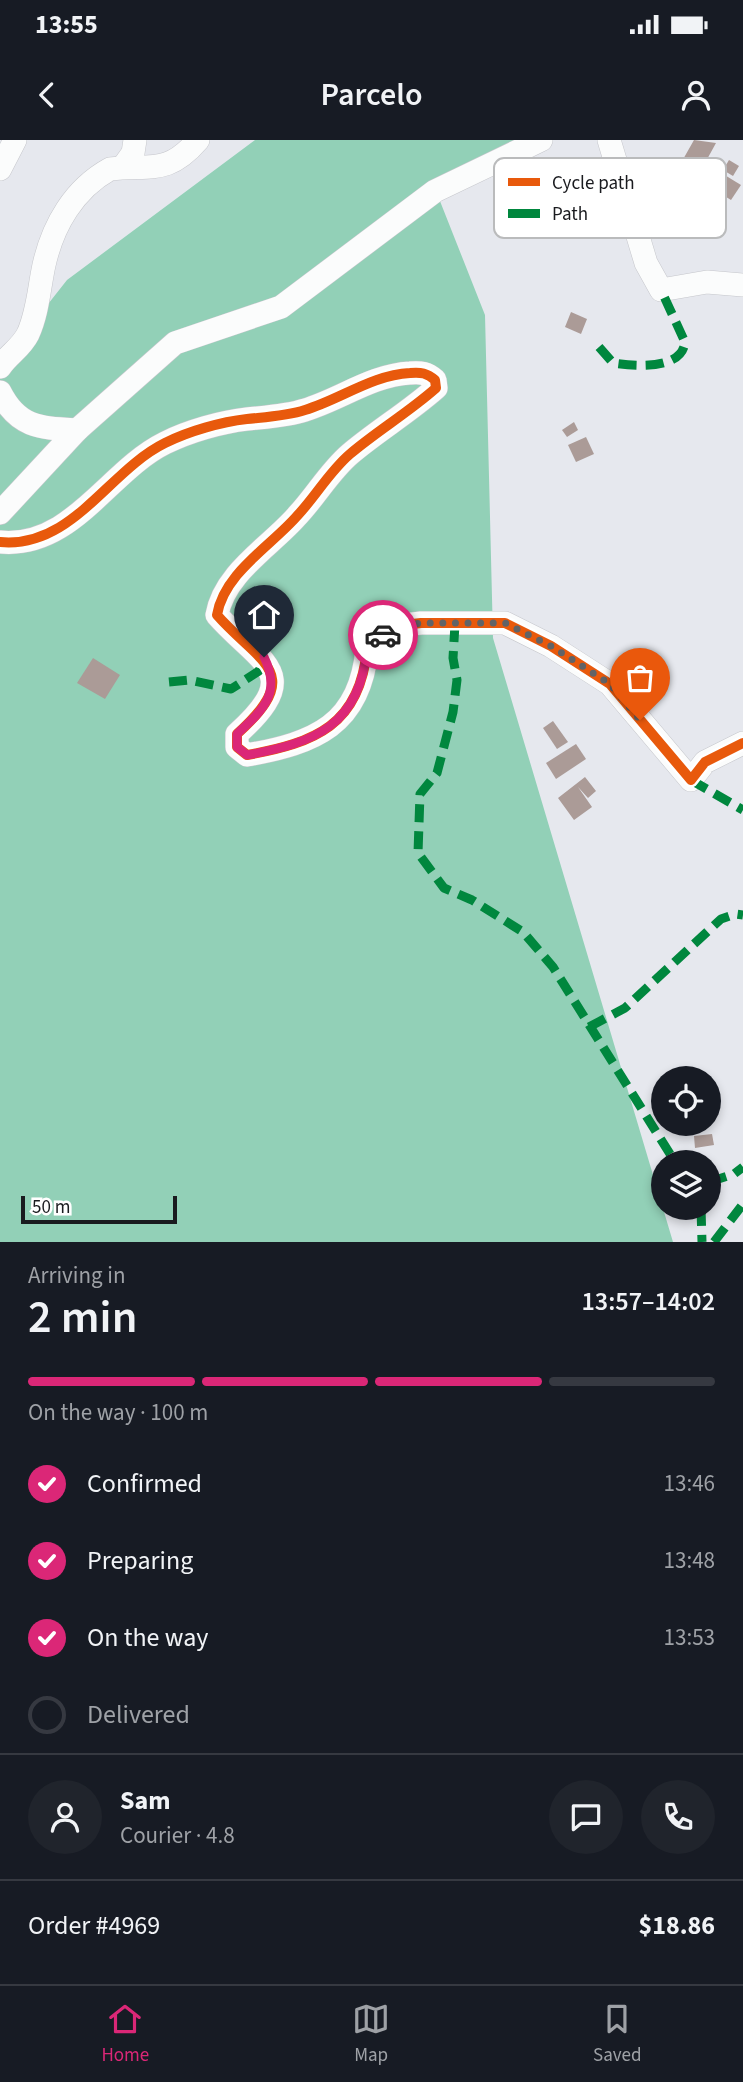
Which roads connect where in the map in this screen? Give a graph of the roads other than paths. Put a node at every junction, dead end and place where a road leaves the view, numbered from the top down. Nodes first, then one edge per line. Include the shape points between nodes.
1 (15, 140) edge
2 (135, 140) edge
3 (198, 140) edge
4 (541, 140) edge
5 (609, 140) edge
6 (504, 158) edge
7 (614, 158) edge
8 (494, 163) edge
9 (123, 167) junction
10 (0, 169) edge
11 (638, 238) edge
12 (743, 285) edge
13 (0, 367) edge
14 (0, 392) edge
15 (77, 430) junction
16 (0, 513) edge
17 (0, 542) edge
18 (743, 743) edge

1 - 10 street
2 - 9 street
3 - 9 street via 186,154 162,167
4 - 6 street
5 - 7 street
8 - 15 street via 435,191 281,307 175,343
9 - 13 street via 97,176 76,195 59,222 44,262 28,333
11 - 12 street via 661,290 707,282
14 - 15 street via 16,417 41,428
15 - 16 street
17 - 18 street via 58,529 166,443 244,419 304,411 377,379 427,373 436,388 349,455 296,518 235,578 219,603 217,615 264,657 271,673 272,689 259,714 237,734 237,747 247,755 258,753 297,745 324,731 347,709 365,676 367,649 395,626 421,623 505,623 551,646 610,684 691,780 705,762

